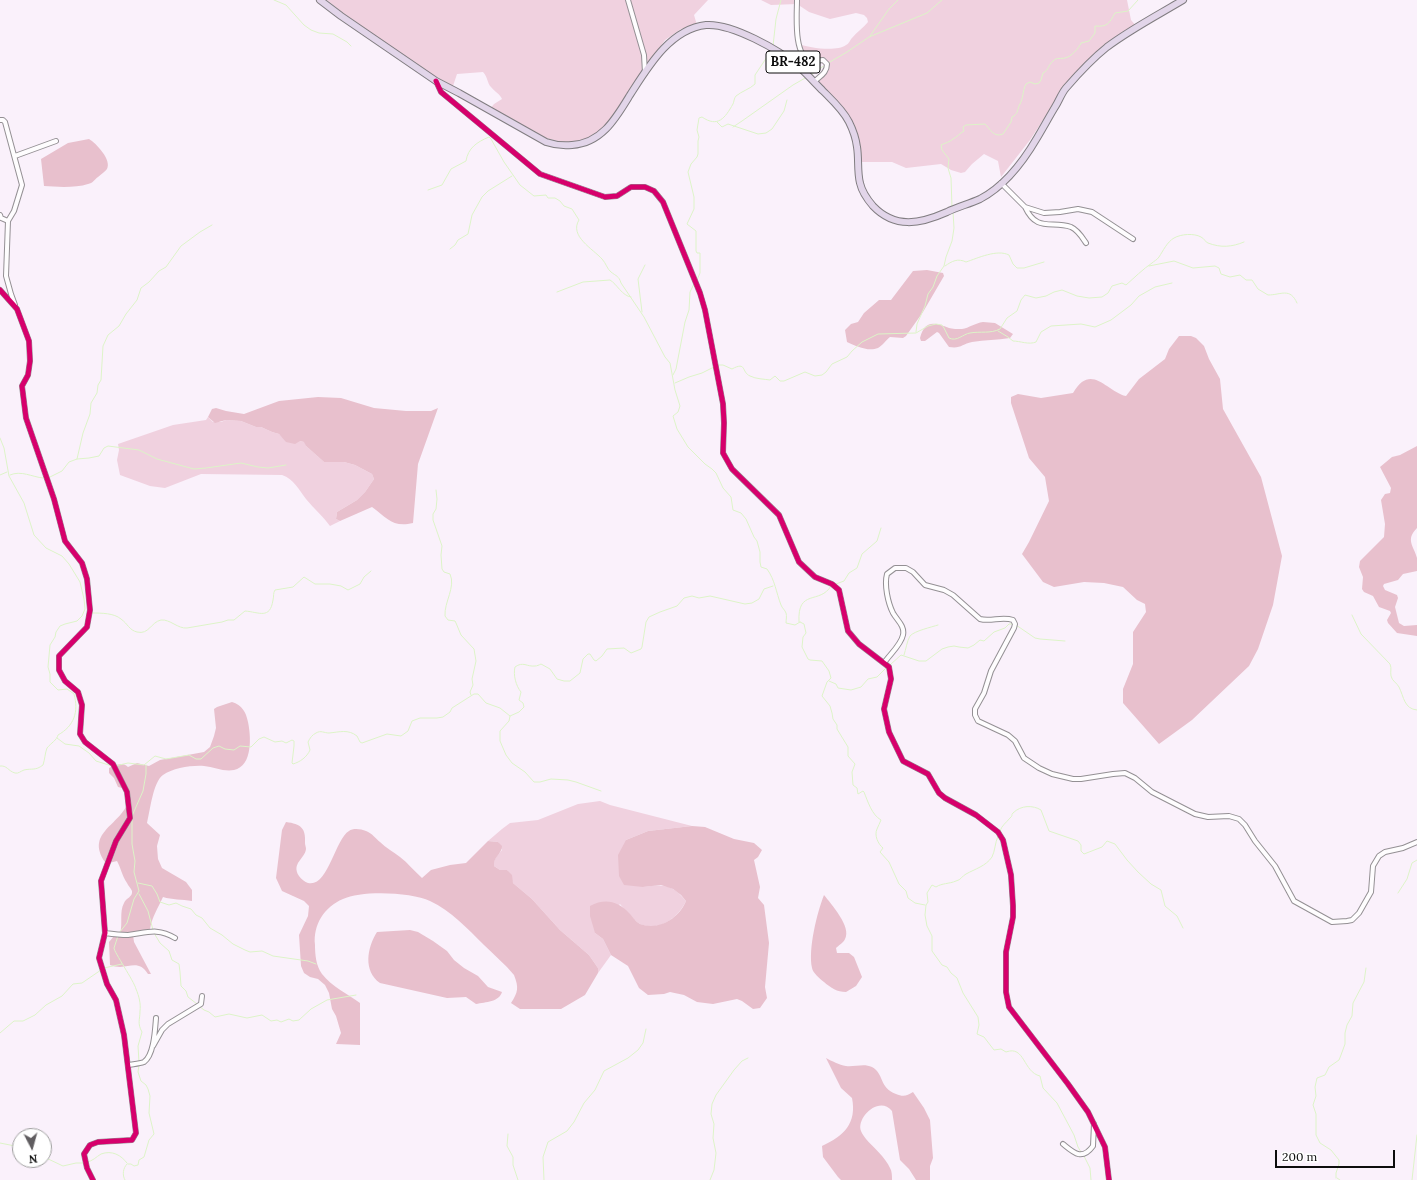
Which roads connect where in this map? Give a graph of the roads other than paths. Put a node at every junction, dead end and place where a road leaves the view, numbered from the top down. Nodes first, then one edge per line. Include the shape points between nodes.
1 (320, 0) edge
2 (628, 0) edge
3 (797, 0) edge
4 (1183, 0) edge
5 (645, 73) junction
6 (436, 81) junction
7 (814, 82) junction
8 (0, 120) edge
9 (56, 141) dead end
10 (15, 156) junction
11 (1001, 183) junction
12 (1025, 207) junction
13 (0, 215) edge
14 (8, 221) junction
15 (1133, 239) dead end
16 (1086, 243) dead end
17 (0, 290) edge
18 (17, 309) junction
19 (884, 663) junction
20 (1417, 842) edge
21 (105, 933) junction
22 (175, 938) dead end
23 (202, 996) dead end
24 (156, 1018) dead end
25 (153, 1046) junction
26 (128, 1065) junction
27 (1094, 1123) junction
28 (1063, 1144) dead end
29 (93, 1180) edge
30 (1109, 1180) edge

1 - 6 highway, BR-482
2 - 5 street via 644,55
3 - 7 street via 798,45 802,54 811,61 823,60 827,64 824,73
4 - 11 highway, BR-482 via 1109,46 1090,62 1064,91 1022,160
5 - 6 highway, BR-482 via 620,113 604,131 588,142 561,146 546,142
5 - 7 highway, BR-482 via 662,49 674,38 690,29 714,25 736,31 778,51
6 - 19 street via 441,92 540,174 605,196 617,196 631,188 645,187 654,191 663,202 702,299 723,404 723,453 732,469 779,514 799,562 815,577 839,590 848,631 859,644
7 - 11 highway, BR-482 via 838,106 848,121 857,147 859,182 870,202 883,215 902,222 925,220 978,200
8 - 10 street via 5,122
9 - 10 street
10 - 14 street via 22,185
11 - 12 street
12 - 15 street via 1044,213 1078,209 1092,212
12 - 16 street via 1030,216 1045,225 1072,228
13 - 14 street via 3,220
14 - 18 street via 6,276
17 - 18 street
18 - 21 street via 29,341 28,375 22,386 26,418 54,499 65,541 82,562 87,579 90,610 87,627 60,656 59,670 65,681 78,692 82,705 80,734 85,742 113,764 127,792 130,818 116,841 101,881
19 - 20 street via 904,632 892,610 887,586 887,574 895,568 906,568 925,585 948,592 980,619 1013,620 1014,628 975,708 978,721 1008,735 1015,741 1024,758 1052,774 1081,779 1125,773 1152,792 1195,814 1239,819 1275,866 1294,901 1332,922 1352,920 1359,913 1371,892 1374,866 1379,856
19 - 27 street via 889,666 891,679 884,709 888,732 903,761 928,774 939,793 976,815 998,832 1003,840 1011,875 1013,906 1006,952 1006,992 1009,1007 1068,1084
21 - 22 street via 127,935 146,931 166,933
21 - 26 street via 99,958 107,984 116,1000
23 - 25 street via 201,1004 168,1024
24 - 25 street
25 - 26 street via 146,1060
26 - 29 street via 136,1133 132,1140 98,1142 90,1145 84,1154
27 - 28 street via 1093,1146 1082,1154 1075,1154
27 - 30 street via 1106,1151

